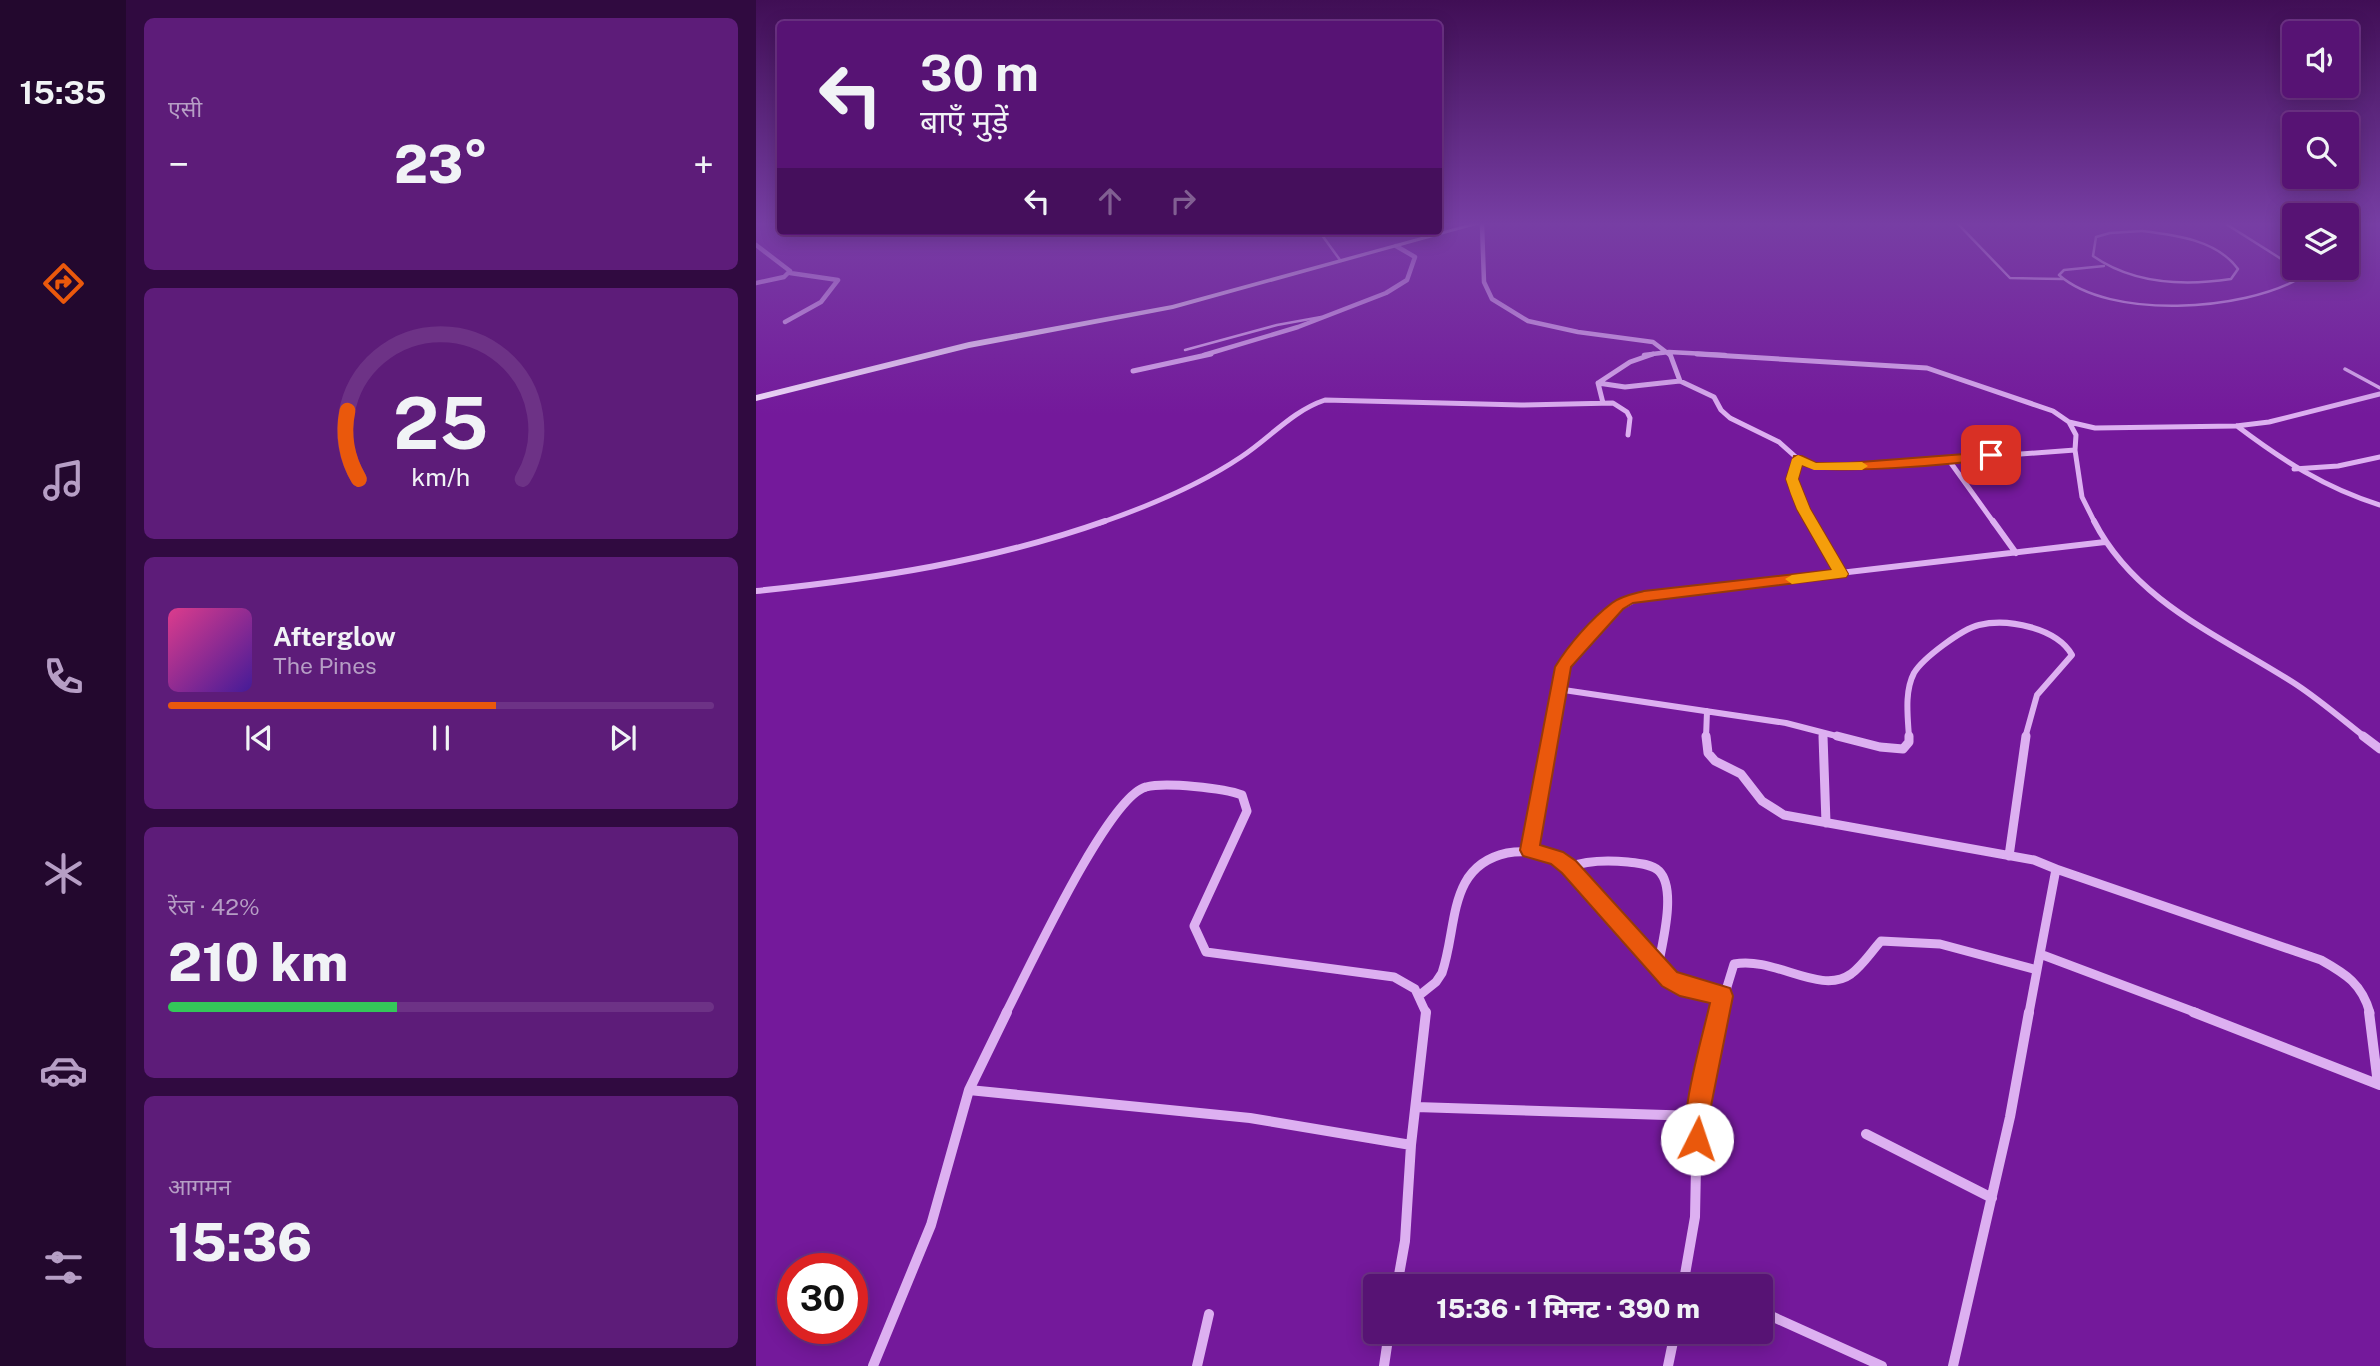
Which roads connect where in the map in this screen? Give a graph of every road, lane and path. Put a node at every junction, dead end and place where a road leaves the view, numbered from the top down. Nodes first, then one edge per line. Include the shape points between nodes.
1 (832, 288) edge
2 (1238, 288) edge
3 (1394, 288) edge
4 (1487, 288) edge
5 (2078, 288) edge
6 (2286, 288) edge
7 (1331, 316) junction
8 (785, 322) dead end
9 (1185, 350) dead end
10 (1669, 352) junction
11 (2345, 369) dead end
12 (1133, 371) dead end
13 (1681, 381) junction
14 (1598, 383) junction
15 (2380, 388) edge
16 (2380, 394) edge
17 (2370, 397) junction
18 (756, 398) edge
19 (2380, 402) edge
20 (1603, 403) junction
21 (2069, 422) junction
22 (2236, 426) junction
23 (1628, 435) dead end
24 (2075, 450) junction
25 (2380, 457) edge
26 (1798, 459) junction
27 (1948, 459) junction
28 (2294, 469) junction
29 (2380, 505) edge
30 (2105, 542) junction
31 (2016, 553) junction
32 (1841, 574) junction
33 (756, 591) edge
34 (1558, 689) junction
35 (1707, 711) junction
36 (1823, 733) junction
37 (2380, 749) edge
38 (1826, 823) junction
39 (1530, 850) junction
40 (2010, 856) junction
41 (1569, 867) junction
42 (2056, 869) junction
43 (2040, 954) junction
44 (1658, 967) junction
45 (2037, 970) junction
46 (1421, 995) junction
47 (1723, 996) junction
48 (2376, 1037) edge
49 (2379, 1085) edge
50 (970, 1090) junction
51 (1416, 1107) junction
52 (1697, 1116) junction
53 (1866, 1134) dead end
54 (1411, 1145) junction
55 (1992, 1198) junction
56 (1399, 1274) edge
57 (1685, 1274) edge
58 (1209, 1314) dead end
59 (1773, 1317) edge
60 (1388, 1344) edge
61 (1673, 1344) edge
62 (873, 1366) edge
63 (1197, 1366) edge
64 (1384, 1366) edge
65 (1668, 1366) edge
66 (1882, 1366) edge
67 (1953, 1366) edge

1 - 8 street via 821,302
2 - 18 street via 1135,316 970,345
3 - 7 street
4 - 10 street via 1519,317 1564,330 1653,342
5 - 6 lane via 2118,301 2160,305 2231,300
7 - 9 lane
7 - 12 street via 1218,353
10 - 13 street
10 - 14 street via 1639,356
10 - 21 street via 1927,368 2053,411
11 - 15 lane
13 - 14 street via 1625,387
13 - 26 street via 1714,397 1730,418 1779,442
14 - 20 street
16 - 17 street
17 - 19 street
17 - 22 street
20 - 23 street via 1613,403 1627,412
20 - 33 street via 1325,400 1300,409 1213,476 1070,534 849,582
21 - 22 street via 2095,428
21 - 24 street via 2076,435
22 - 28 street
24 - 27 street
24 - 30 street via 2082,497
25 - 28 street
26 - 27 street via 1814,466 1847,467
26 - 32 street via 1792,479 1803,509
27 - 31 street
28 - 29 street via 2345,496
30 - 31 street
30 - 37 street via 2154,596 2300,687
31 - 32 street
32 - 34 street via 1628,600 1571,654
34 - 35 street
34 - 39 street
35 - 36 street
35 - 38 street via 1706,745 1715,761 1741,774 1771,808
36 - 38 street
36 - 40 street via 1903,748 1909,742 1910,683 1915,673 1972,627 1993,621 2058,638 2072,655 2037,695 2026,734
38 - 40 street
39 - 41 street via 1556,857
39 - 46 street via 1498,853 1473,866 1464,880 1439,979
40 - 42 street
41 - 44 street
41 - 44 street via 1601,859 1646,864 1660,871 1668,893
42 - 43 street
42 - 48 street via 2341,971 2358,985
43 - 45 street
43 - 49 street
44 - 47 street via 1680,985
45 - 47 street via 1911,938 1881,941 1848,977 1838,981 1818,981 1746,959 1734,964
45 - 55 street
46 - 50 street via 1410,983 1394,977 1206,952 1194,926 1247,811 1242,795 1226,789 1146,787 1128,799 1096,841
46 - 51 street via 1426,1011
47 - 52 street
48 - 49 street
50 - 54 street via 1250,1118
50 - 62 street via 931,1225
51 - 52 street
51 - 54 street
52 - 57 street via 1695,1217
53 - 55 street
54 - 56 street
55 - 67 street
58 - 63 street
59 - 66 street
60 - 64 street
61 - 65 street

